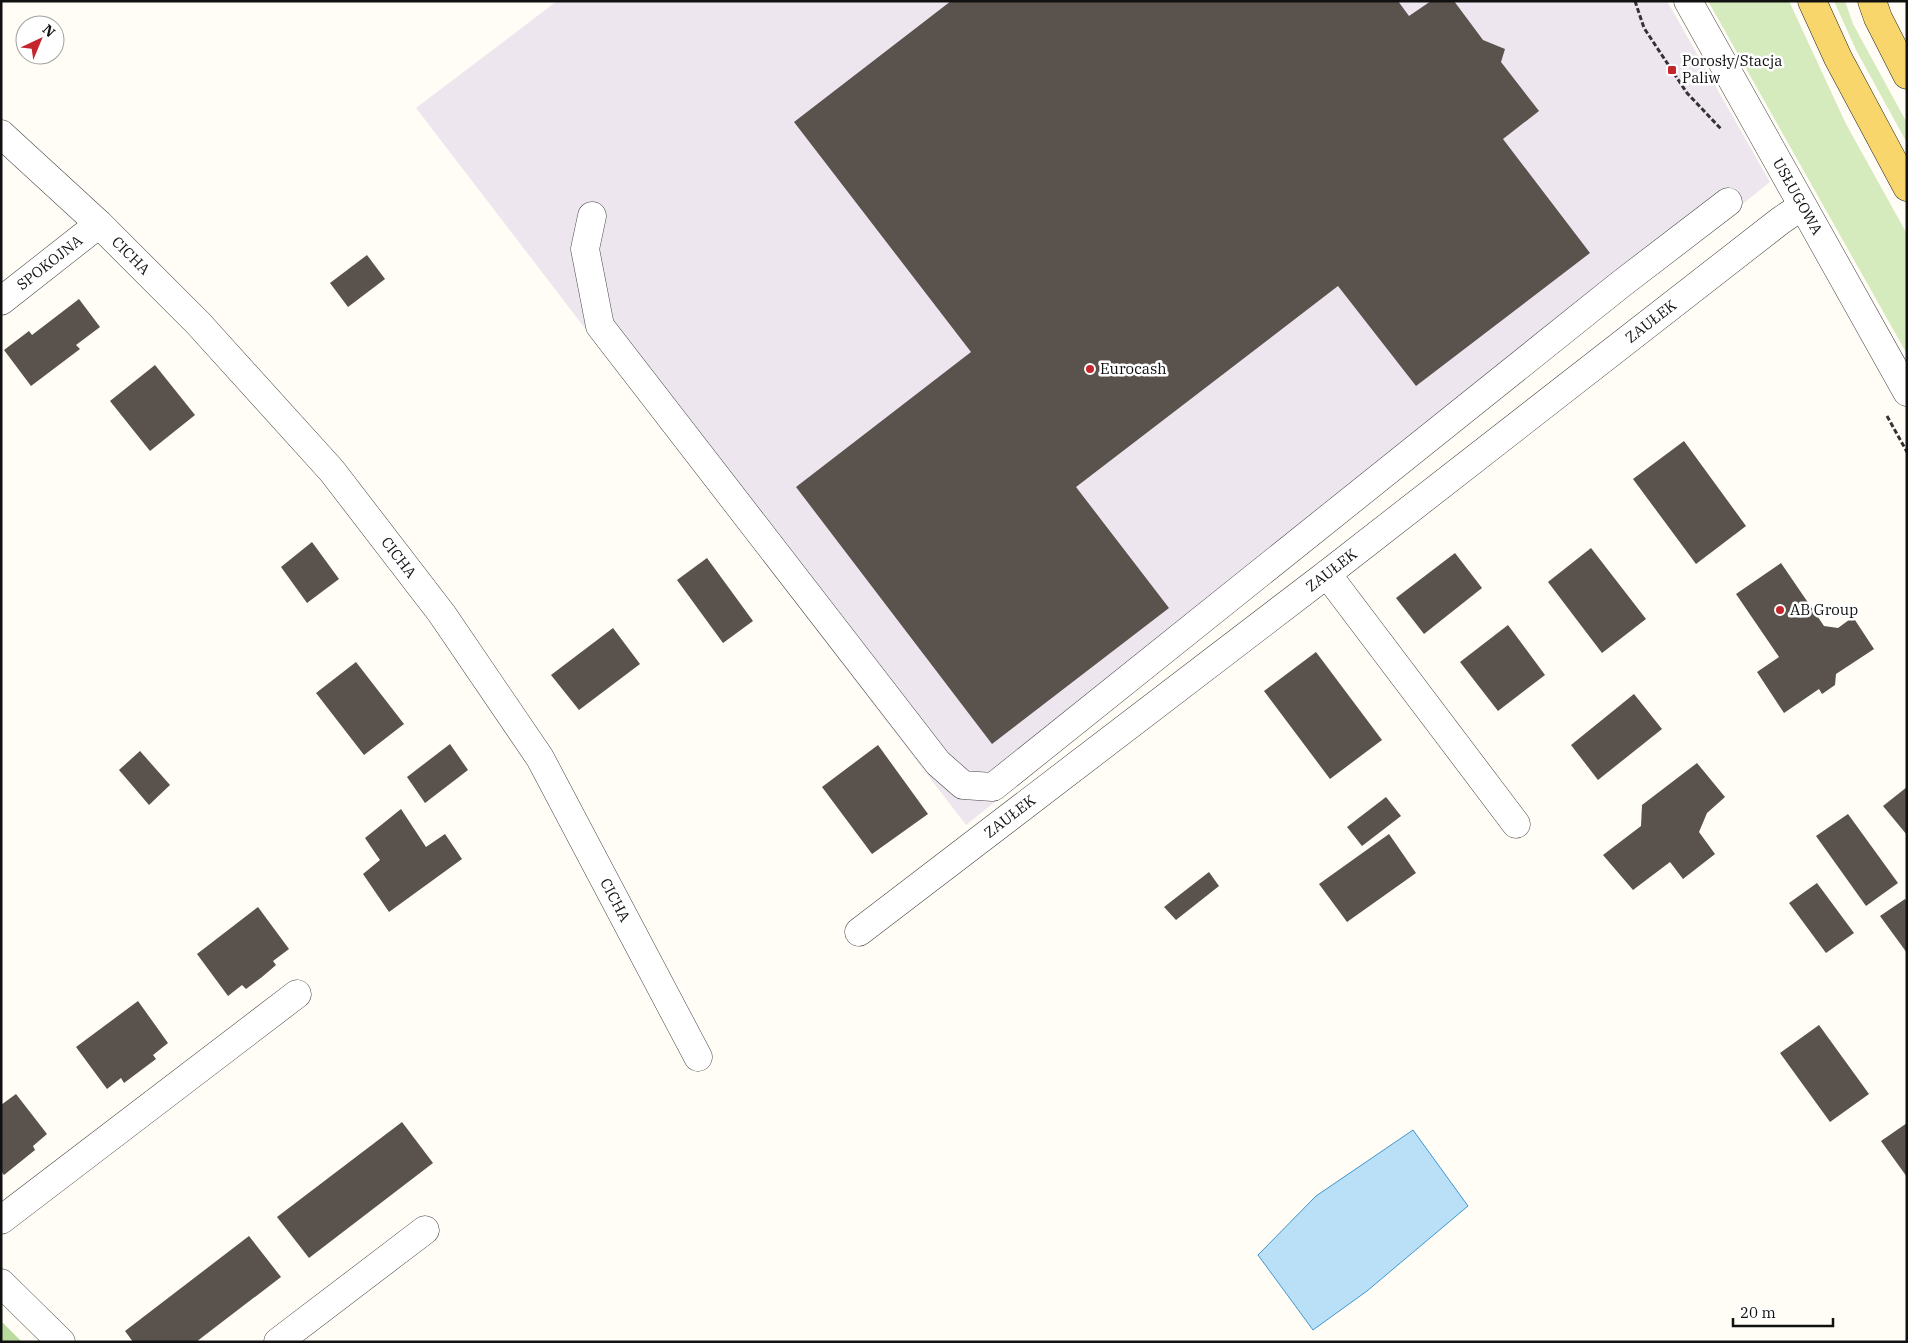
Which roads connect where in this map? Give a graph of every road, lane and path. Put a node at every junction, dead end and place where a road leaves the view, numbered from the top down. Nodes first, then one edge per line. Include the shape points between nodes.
1 (1688, 1) edge
2 (1812, 1) edge
3 (1872, 1) edge
4 (1907, 75) edge
5 (1, 134) edge
6 (1907, 187) edge
7 (1728, 202) dead end
8 (1802, 206) junction
9 (592, 216) dead end
10 (99, 224) junction
11 (1, 300) edge
12 (1907, 392) edge
13 (1327, 574) junction
14 (1516, 824) dead end
15 (859, 932) dead end
16 (297, 994) dead end
17 (698, 1057) dead end
18 (1, 1220) edge
19 (425, 1230) dead end
20 (1, 1283) edge
21 (61, 1342) edge
22 (278, 1342) edge

1 - 8 street, USŁUGOWA
2 - 6 main road via 1838,58
3 - 4 main road
5 - 10 street, CICHA
7 - 9 street via 993,787 963,785 938,763 600,326 585,249
8 - 12 street, USŁUGOWA
8 - 13 street, ZAUŁEK
10 - 11 street, SPOKOJNA
10 - 17 street, CICHA via 198,323 332,471 442,614 540,758
13 - 14 street
13 - 15 street, ZAUŁEK
16 - 18 street
19 - 22 street
20 - 21 street

